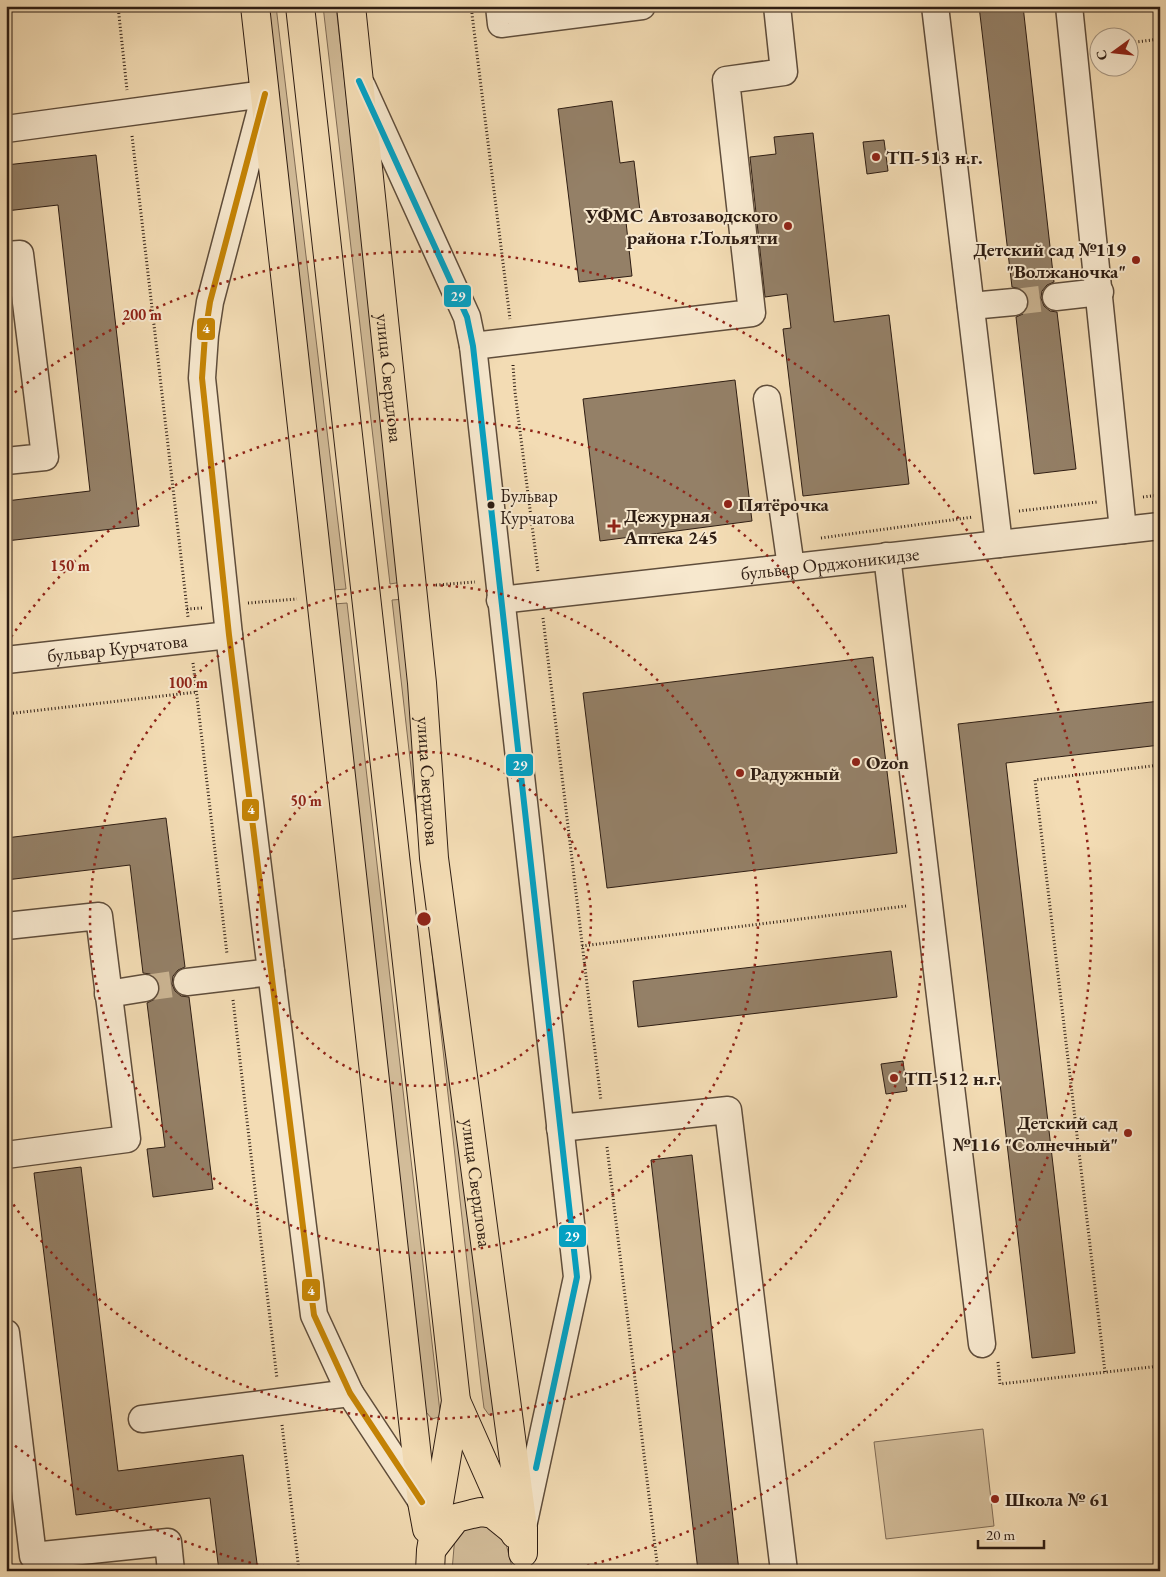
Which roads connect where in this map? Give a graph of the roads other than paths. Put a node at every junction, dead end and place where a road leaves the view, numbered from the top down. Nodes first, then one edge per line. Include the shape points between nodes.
1 (255, 6) edge
2 (300, 6) edge
3 (351, 6) edge
4 (498, 6) edge
5 (642, 6) edge
6 (777, 6) edge
7 (935, 6) edge
8 (1069, 6) edge
9 (360, 81) junction
10 (265, 94) junction
11 (6, 129) edge
12 (6, 256) edge
13 (1100, 292) junction
14 (1056, 297) tunnel mouth
15 (1014, 302) tunnel mouth
16 (971, 306) junction
17 (473, 346) junction
18 (767, 399) dead end
19 (6, 461) edge
20 (1160, 526) edge
21 (1123, 530) junction
22 (999, 544) junction
23 (887, 556) junction
24 (792, 567) junction
25 (500, 600) junction
26 (228, 635) junction
27 (6, 660) edge
28 (6, 926) edge
29 (271, 972) junction
30 (187, 982) tunnel mouth
31 (145, 988) tunnel mouth
32 (108, 994) junction
33 (560, 1128) junction
34 (6, 1156) edge
35 (6, 1333) edge
36 (982, 1344) dead end
37 (350, 1393) junction
38 (456, 1401) junction
39 (142, 1419) dead end
40 (422, 1502) junction
41 (522, 1546) edge
42 (430, 1561) edge
43 (171, 1571) edge
44 (784, 1571) edge

1 - 10 main road
2 - 38 main road, улица Свердлова
3 - 9 main road, улица Свердлова
4 - 5 street via 501,24
6 - 17 street via 784,72 726,80 752,313
7 - 16 street
8 - 13 street
9 - 17 street via 467,317
9 - 41 main road, улица Свердлова via 421,673 434,858
10 - 11 street
10 - 26 street via 210,302 202,378
10 - 40 main road
12 - 19 street via 20,254 45,457
13 - 14 street
13 - 21 street
15 - 16 street
16 - 22 street
17 - 25 street
18 - 24 street
20 - 21 street, бульвар Орджоникидзе
21 - 22 street, бульвар Орджоникидзе
22 - 23 street, бульвар Орджоникидзе
23 - 24 street, бульвар Орджоникидзе
23 - 36 street
24 - 25 street, бульвар Орджоникидзе
25 - 33 street
26 - 27 street, бульвар Курчатова
26 - 29 street
28 - 32 street via 99,916
29 - 30 street
29 - 37 street via 314,1315
31 - 32 street
32 - 34 street via 127,1139
33 - 41 street via 577,1277
33 - 44 street via 728,1110
35 - 43 street via 33,1556 168,1542
37 - 39 street
37 - 40 street
38 - 41 main road, улица Свердлова
38 - 42 main road, улица Свердлова
40 - 42 main road
41 - 42 main road via 493,1514 472,1514 456,1518

